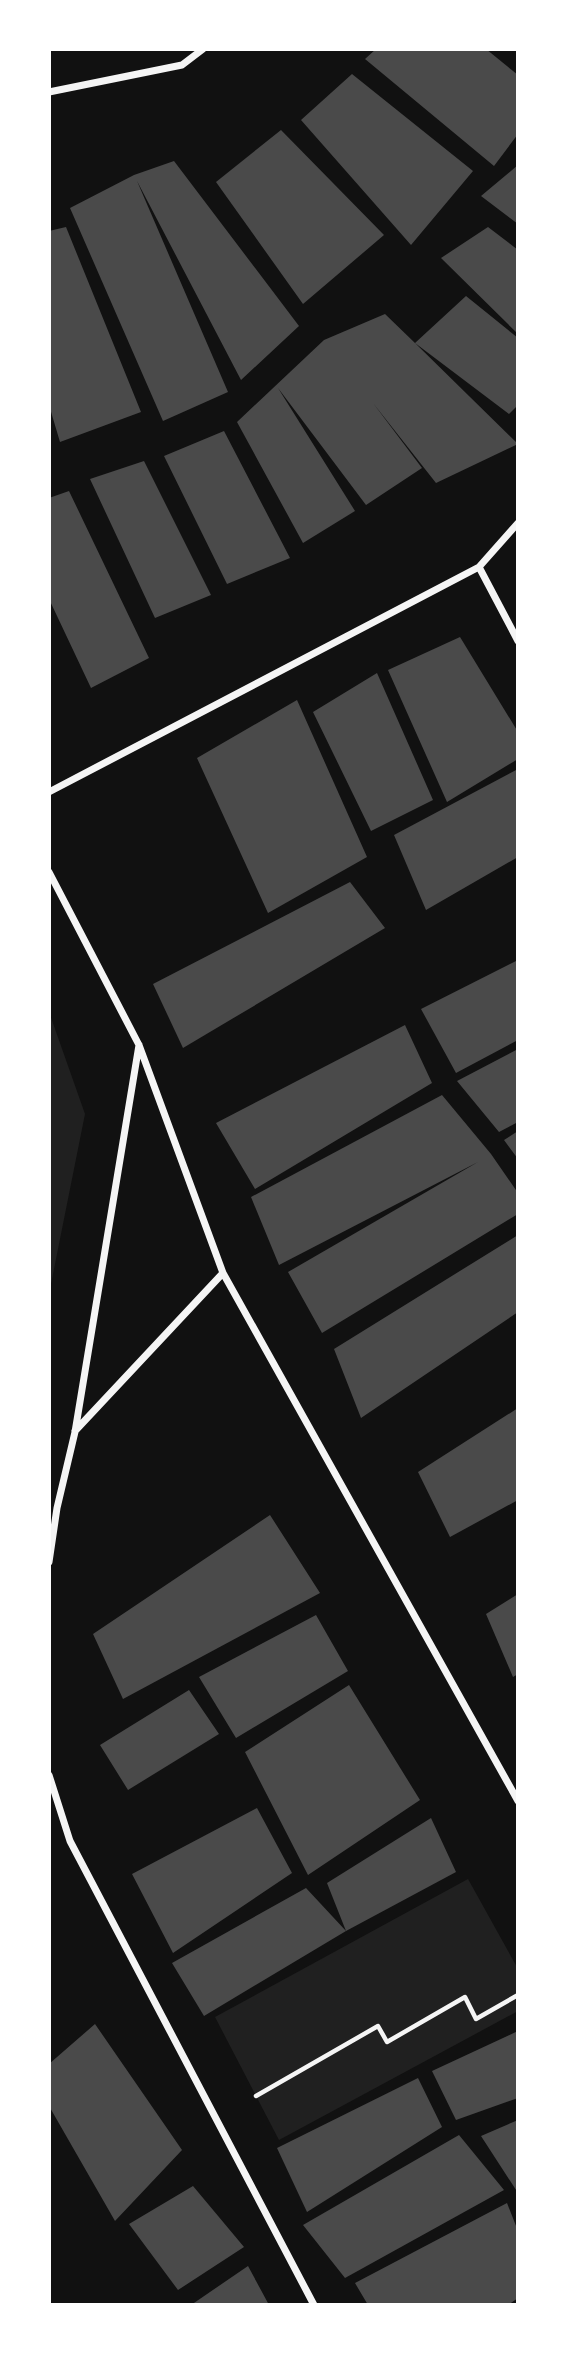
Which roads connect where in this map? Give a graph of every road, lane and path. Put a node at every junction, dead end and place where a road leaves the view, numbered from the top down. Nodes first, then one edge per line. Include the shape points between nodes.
1 (203, 49) edge
2 (49, 93) edge
3 (518, 523) edge
4 (479, 566) junction
5 (518, 641) edge
6 (49, 792) edge
7 (49, 872) edge
8 (139, 1045) junction
9 (223, 1273) junction
10 (75, 1432) junction
11 (49, 1562) edge
12 (49, 1775) edge
13 (518, 1801) edge
14 (518, 1995) edge
15 (256, 2096) dead end
16 (314, 2305) edge

1 - 2 street via 182,65
3 - 4 street
4 - 5 street
4 - 6 street
7 - 8 street
8 - 9 street
8 - 10 street
9 - 10 street
9 - 13 street
10 - 11 street
12 - 16 street via 70,1841
14 - 15 path via 476,2019 465,1997 387,2042 378,2026

